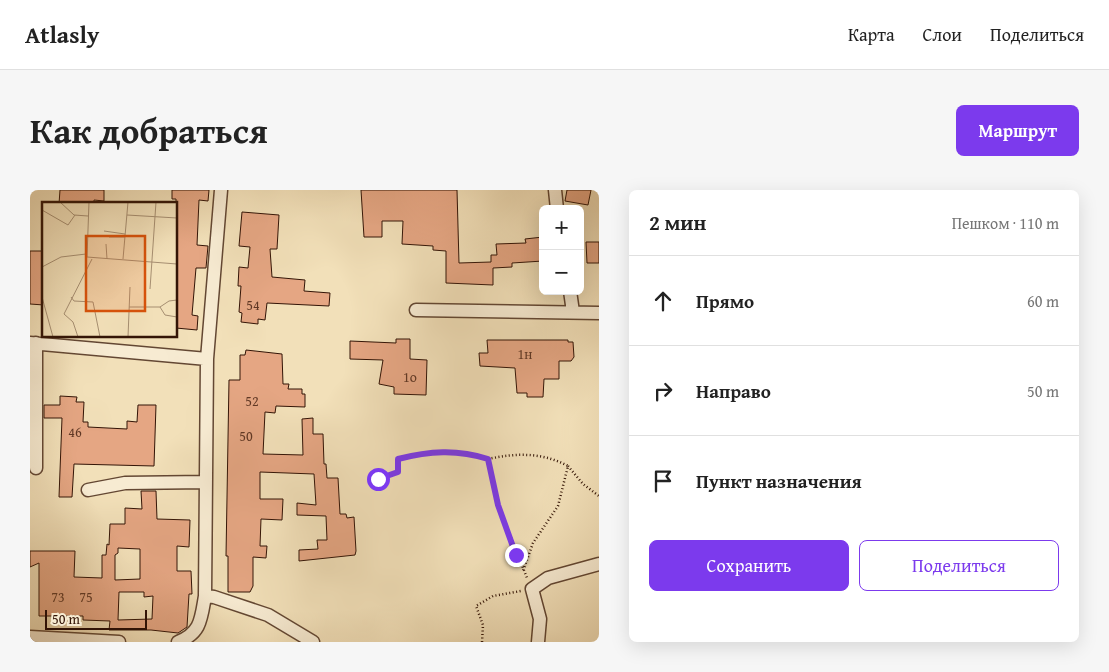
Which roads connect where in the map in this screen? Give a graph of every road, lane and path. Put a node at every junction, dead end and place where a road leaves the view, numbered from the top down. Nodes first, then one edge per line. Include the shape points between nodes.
1 (221, 190) edge
2 (555, 190) edge
3 (556, 205) edge
4 (571, 295) edge
5 (416, 310) dead end
6 (573, 312) junction
7 (599, 313) edge
8 (33, 343) edge
9 (207, 359) junction
10 (488, 459) junction
11 (568, 466) junction
12 (36, 468) dead end
13 (378, 479) dead end
14 (206, 482) junction
15 (88, 490) dead end
16 (599, 496) edge
17 (599, 564) edge
18 (523, 571) junction
19 (532, 589) junction
20 (205, 596) junction
21 (30, 637) edge
22 (119, 642) edge
23 (178, 642) edge
24 (313, 642) edge
25 (482, 642) edge
26 (538, 642) edge

1 - 9 street
2 - 3 street
4 - 6 street
5 - 6 street
6 - 7 street
8 - 9 street
8 - 12 street
9 - 14 street
10 - 11 path via 515,454 552,458
10 - 13 path via 466,452 424,452 398,459 398,472
10 - 18 path via 498,505
11 - 16 path via 583,484
11 - 18 path via 558,506 533,543
14 - 15 street via 124,483
14 - 20 street
17 - 19 street via 548,578
18 - 19 path
19 - 25 path via 493,596 476,606 483,625
19 - 26 street via 540,619
20 - 23 street via 200,622 191,637
20 - 24 street via 268,615
21 - 22 street

